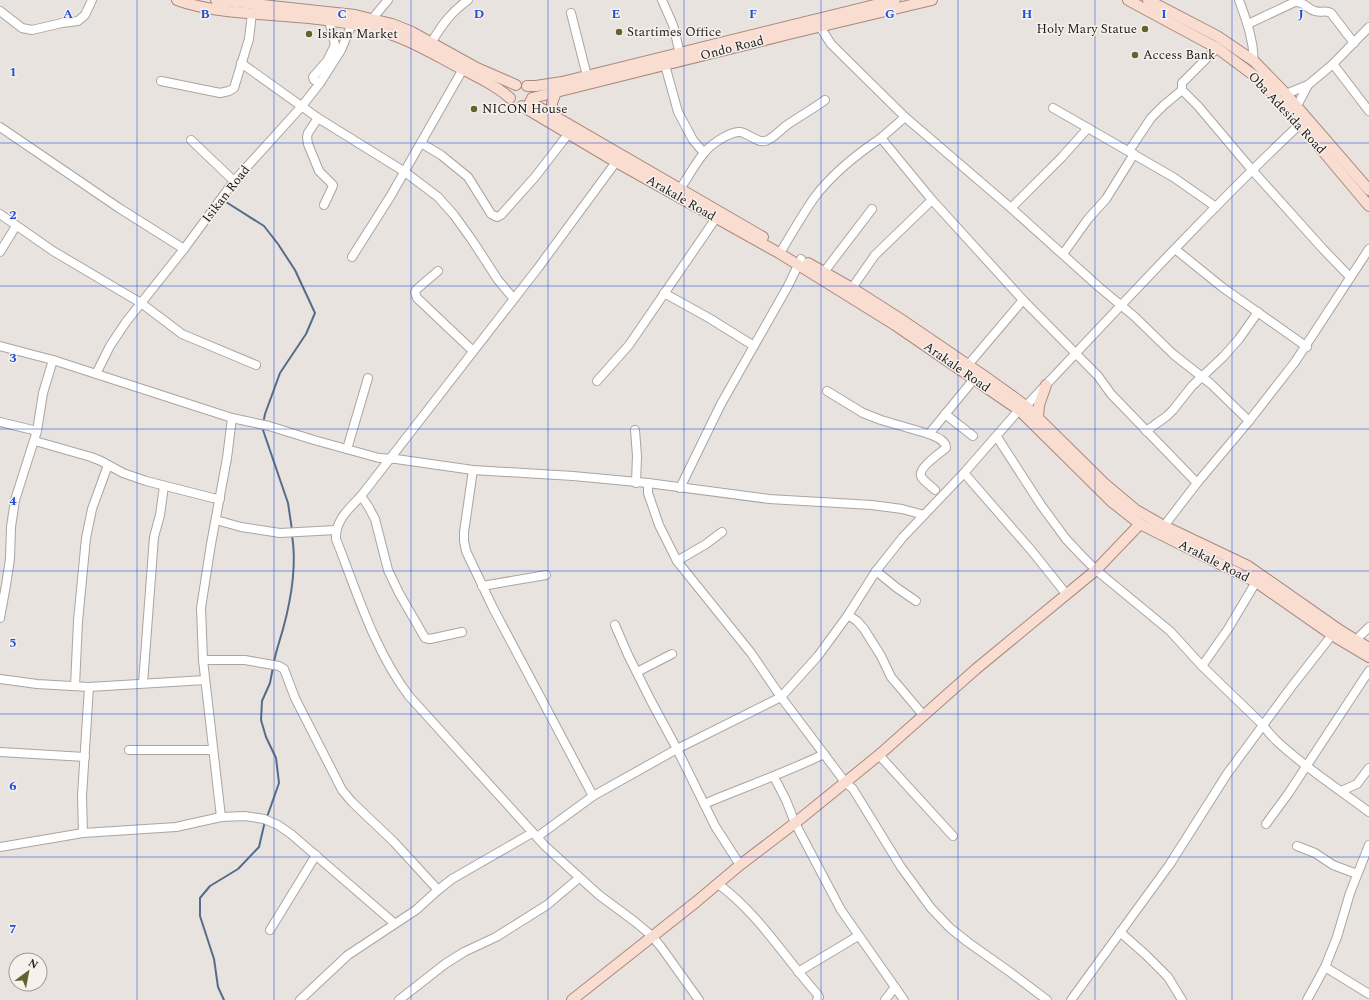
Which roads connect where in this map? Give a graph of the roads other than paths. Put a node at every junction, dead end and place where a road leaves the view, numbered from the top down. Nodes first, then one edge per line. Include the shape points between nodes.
1 (92, 0) edge
2 (177, 0) edge
3 (216, 0) edge
4 (388, 0) edge
5 (468, 0) edge
6 (662, 0) edge
7 (895, 0) edge
8 (932, 0) edge
9 (1128, 0) edge
10 (1148, 0) edge
11 (1239, 0) edge
12 (1157, 10) junction
13 (0, 11) edge
14 (252, 13) junction
15 (572, 13) dead end
16 (354, 19) junction
17 (372, 19) junction
18 (329, 20) junction
19 (818, 23) junction
20 (1248, 24) junction
21 (1369, 27) edge
22 (431, 43) junction
23 (1354, 43) junction
24 (1217, 48) junction
25 (681, 57) junction
26 (1254, 61) junction
27 (242, 63) junction
28 (1333, 64) junction
29 (665, 65) junction
30 (463, 69) junction
31 (587, 76) junction
32 (161, 81) dead end
33 (320, 83) junction
34 (516, 85) junction
35 (527, 86) junction
36 (1308, 86) junction
37 (1182, 90) junction
38 (556, 92) junction
39 (1286, 94) junction
40 (510, 98) junction
41 (825, 100) dead end
42 (528, 102) junction
43 (302, 106) junction
44 (1298, 106) junction
45 (1053, 108) dead end
46 (1369, 110) edge
47 (552, 115) junction
48 (905, 117) junction
49 (318, 118) junction
50 (1300, 124) junction
51 (0, 127) edge
52 (1088, 128) junction
53 (569, 133) junction
54 (881, 138) junction
55 (191, 140) dead end
56 (421, 144) junction
57 (704, 152) junction
58 (1131, 152) junction
59 (616, 162) junction
60 (1252, 170) junction
61 (405, 172) junction
62 (234, 181) junction
63 (680, 189) junction
64 (1369, 190) edge
65 (932, 200) junction
66 (324, 205) dead end
67 (1369, 206) edge
68 (1216, 207) junction
69 (1011, 208) junction
70 (872, 210) dead end
71 (0, 214) edge
72 (716, 218) junction
73 (16, 226) junction
74 (783, 248) junction
75 (184, 249) junction
76 (1175, 249) junction
77 (1369, 249) edge
78 (0, 252) edge
79 (1063, 254) junction
80 (352, 256) dead end
81 (800, 262) junction
82 (438, 271) dead end
83 (824, 272) junction
84 (1350, 277) junction
85 (852, 288) junction
86 (664, 293) junction
87 (514, 299) junction
88 (1023, 300) junction
89 (141, 303) junction
90 (1121, 306) junction
91 (1258, 312) junction
92 (897, 321) junction
93 (0, 346) edge
94 (754, 346) junction
95 (1307, 347) junction
96 (473, 351) junction
97 (1075, 353) junction
98 (53, 360) junction
99 (256, 365) dead end
100 (968, 365) junction
101 (96, 374) junction
102 (1202, 376) junction
103 (368, 378) dead end
104 (974, 379) junction
105 (597, 381) dead end
106 (1046, 385) junction
107 (827, 391) dead end
108 (1022, 408) junction
109 (945, 414) junction
110 (1038, 417) junction
111 (232, 418) junction
112 (1249, 421) junction
113 (0, 422) edge
114 (635, 430) dead end
115 (1146, 430) junction
116 (37, 431) junction
117 (929, 434) junction
118 (973, 436) dead end
119 (996, 437) junction
120 (35, 441) junction
121 (346, 449) junction
122 (390, 459) junction
123 (108, 465) junction
124 (1084, 469) junction
125 (473, 470) junction
126 (964, 473) junction
127 (636, 483) junction
128 (1196, 483) junction
129 (648, 484) junction
130 (164, 486) junction
131 (680, 488) junction
132 (935, 490) dead end
133 (361, 496) junction
134 (220, 499) junction
135 (924, 515) junction
136 (216, 520) junction
137 (1140, 524) junction
138 (1164, 526) junction
139 (336, 530) junction
140 (722, 532) dead end
141 (1211, 553) junction
142 (677, 561) junction
143 (1096, 570) junction
144 (876, 571) junction
145 (546, 575) dead end
146 (1256, 582) junction
147 (482, 586) junction
148 (1067, 595) junction
149 (916, 601) dead end
150 (848, 615) junction
151 (0, 618) edge
152 (615, 624) dead end
153 (1369, 627) edge
154 (462, 632) dead end
155 (1332, 635) junction
156 (1356, 640) junction
157 (1369, 648) edge
158 (672, 654) dead end
159 (1369, 657) edge
160 (203, 660) junction
161 (1202, 666) junction
162 (1369, 671) edge
163 (637, 672) junction
164 (0, 679) edge
165 (205, 680) junction
166 (143, 684) junction
167 (75, 686) junction
168 (89, 687) junction
169 (781, 697) junction
170 (924, 716) junction
171 (1263, 725) junction
172 (677, 749) junction
173 (130, 750) dead end
174 (213, 750) junction
175 (0, 752) edge
176 (824, 754) junction
177 (879, 755) junction
178 (84, 757) junction
179 (1306, 766) junction
180 (1369, 768) edge
181 (774, 777) junction
182 (845, 782) junction
183 (1357, 784) junction
184 (1341, 791) junction
185 (593, 796) junction
186 (1355, 801) junction
187 (704, 804) junction
188 (1369, 812) edge
189 (221, 817) junction
190 (795, 824) junction
191 (1266, 824) dead end
192 (83, 833) junction
193 (535, 835) junction
194 (954, 836) dead end
195 (1369, 845) edge
196 (1296, 846) dead end
197 (0, 847) edge
198 (316, 855) junction
199 (740, 865) junction
200 (1357, 874) junction
201 (579, 878) junction
202 (718, 884) junction
203 (438, 890) junction
204 (394, 923) junction
205 (270, 930) dead end
206 (1120, 932) junction
207 (652, 936) junction
208 (858, 936) junction
209 (1325, 967) junction
210 (798, 972) junction
211 (895, 988) junction
212 (1369, 994) edge
213 (300, 1000) edge
214 (399, 1000) edge
215 (572, 1000) edge
216 (699, 1000) edge
217 (817, 1000) edge
218 (885, 1000) edge
219 (904, 1000) edge
220 (1047, 1000) edge
221 (1071, 1000) edge
222 (1182, 1000) edge
223 (1307, 1000) edge

1 - 13 street via 85,15 78,21 32,30 22,28
2 - 14 main road
3 - 16 main road
4 - 17 street
5 - 22 street via 446,20
6 - 25 street via 673,26
7 - 19 main road, Ondo Road
8 - 19 main road, Ondo Road
9 - 12 main road, Oba Adesida Road
10 - 12 main road
11 - 20 street
12 - 24 main road, Oba Adesida Road
12 - 26 main road via 1217,36
14 - 18 main road
14 - 27 street via 249,39
15 - 31 street
16 - 17 main road
16 - 18 main road
16 - 30 main road via 394,35
16 - 33 street, Isikan Road via 341,50
17 - 22 main road via 392,24
18 - 33 street via 335,45 327,61 312,79
19 - 25 main road, Ondo Road
19 - 48 street via 831,44
20 - 23 street via 1295,2 1301,2 1313,11 1331,13
20 - 26 street
21 - 23 street
22 - 34 main road via 477,68
23 - 28 street
24 - 37 street via 1182,83
24 - 50 main road, Oba Adesida Road via 1260,80
25 - 29 main road, Ondo Road
25 - 31 main road, Ondo Road
26 - 39 main road
27 - 32 street via 234,88 220,93
27 - 43 street
28 - 36 street
28 - 46 street
29 - 38 main road, Ondo Road
29 - 57 street via 678,112 693,140
30 - 40 main road
30 - 56 street
31 - 35 main road, Ondo Road
33 - 43 street, Isikan Road
34 - 35 main road
34 - 40 main road via 510,91
35 - 42 main road via 531,91
36 - 39 street
36 - 44 street
37 - 58 street via 1151,118
37 - 60 street
38 - 42 main road, Ondo Road
38 - 47 main road via 552,102
39 - 44 main road
40 - 42 main road via 515,105
41 - 57 street via 769,139 761,142 746,133 736,132 727,135
42 - 47 main road, Arakale Road
42 - 53 main road, Arakale Road
43 - 49 street
43 - 62 street, Isikan Road
44 - 64 main road
45 - 52 street
47 - 63 main road, Arakale Road
48 - 54 street
48 - 69 street
49 - 61 street
49 - 66 street via 306,137 319,171 333,185
50 - 60 street
50 - 67 main road, Oba Adesida Road
51 - 75 street
52 - 58 street
52 - 69 street
53 - 56 street via 535,177 497,217 488,210 468,176 441,155
53 - 59 main road, Arakale Road
54 - 65 street
54 - 74 street via 843,167 815,197
55 - 62 street
56 - 61 street
57 - 63 street
58 - 68 street via 1186,185
58 - 79 street via 1106,199
59 - 72 main road, Arakale Road
59 - 87 street
60 - 68 street
60 - 84 street
61 - 80 street
61 - 87 street via 438,197 454,215
62 - 75 street, Isikan Road
63 - 74 main road, Arakale Road
65 - 85 street via 875,255
65 - 88 street
68 - 76 street
69 - 79 street
70 - 83 street
71 - 73 street
72 - 81 main road, Arakale Road
72 - 86 street
73 - 78 street
73 - 89 street
74 - 81 main road, Arakale Road
75 - 89 street, Isikan Road
76 - 90 street
76 - 91 street
77 - 84 street
79 - 90 street
81 - 83 main road, Arakale Road
81 - 92 main road, Arakale Road
81 - 94 street
82 - 96 street via 417,289 417,298
83 - 85 main road, Arakale Road
84 - 95 street
85 - 92 main road, Arakale Road
86 - 94 street
86 - 105 street via 629,345
87 - 96 street
88 - 97 street
88 - 100 street
89 - 99 street via 182,334
89 - 101 street, Isikan Road via 110,346
90 - 97 street
90 - 102 street via 1173,354
91 - 95 street
91 - 102 street via 1239,339
92 - 100 main road, Arakale Road
92 - 104 main road, Arakale Road
93 - 98 street
94 - 131 street via 721,404
95 - 112 street
96 - 122 street
97 - 106 street
97 - 115 street via 1098,376 1110,394
98 - 101 street
98 - 116 street via 43,393
100 - 108 main road, Arakale Road
101 - 111 street
102 - 112 street
102 - 115 street via 1167,416
103 - 121 street
104 - 108 main road, Arakale Road
104 - 109 street
106 - 108 street
106 - 110 main road
107 - 117 street via 869,415
108 - 110 main road, Arakale Road
108 - 119 street
108 - 124 main road, Arakale Road
109 - 117 street
109 - 118 street
110 - 124 main road, Arakale Road
111 - 121 street
111 - 134 street
112 - 128 street
113 - 116 street
114 - 127 street
115 - 128 street
116 - 120 street
117 - 132 street via 946,444 946,448 922,469 920,474
119 - 126 street
119 - 143 street via 1066,539
120 - 123 street via 91,457
120 - 151 street via 15,500 10,558
121 - 122 street
122 - 125 street
122 - 133 street
123 - 130 street via 123,473
123 - 167 street via 92,509 86,538
124 - 137 main road, Arakale Road via 1112,502
124 - 138 main road, Arakale Road via 1136,510
125 - 127 street
125 - 147 street via 464,541
126 - 135 street
126 - 148 street
127 - 129 street
128 - 138 street
129 - 131 street
129 - 142 street via 648,493 659,525
130 - 134 street
130 - 166 street via 154,537
131 - 135 street via 769,499 872,505
133 - 139 street via 340,520
133 - 154 street via 375,519 388,570 398,593 425,638
134 - 136 street
135 - 144 street
136 - 139 street via 280,533
136 - 160 street via 201,608
137 - 141 main road, Arakale Road
137 - 143 main road
138 - 141 main road, Arakale Road
139 - 193 street via 336,539 372,631 397,681
140 - 142 street
141 - 146 main road, Arakale Road
141 - 156 main road, Arakale Road via 1248,566
142 - 169 street via 751,653
143 - 148 main road
143 - 161 street via 1170,631
144 - 149 street
144 - 150 street
145 - 147 street
146 - 155 main road, Arakale Road
146 - 161 street
147 - 185 street
148 - 170 main road via 976,669
150 - 169 street via 818,656
150 - 170 street via 864,629 891,677
152 - 163 street
153 - 156 street
155 - 159 main road, Arakale Road
155 - 171 street
156 - 157 main road, Arakale Road
158 - 163 street
160 - 165 street
160 - 203 street via 245,660 275,665 285,671 342,790
161 - 171 street
162 - 179 street
163 - 172 street
164 - 167 street
165 - 166 street
165 - 174 street
166 - 168 street
167 - 168 street
168 - 178 street
169 - 172 street
169 - 176 street
170 - 177 main road
171 - 179 street via 1268,733
171 - 206 street via 1227,774 1170,864
172 - 185 street
172 - 187 street
173 - 174 street
174 - 189 street
175 - 178 street
176 - 181 street
176 - 182 street
177 - 182 main road
177 - 194 street
178 - 192 street
179 - 184 street
179 - 191 street
180 - 183 street
181 - 187 street via 755,782
181 - 190 street
182 - 190 main road
182 - 220 street via 853,789 901,867 931,908 968,943
183 - 184 street
183 - 186 street
184 - 186 street
185 - 193 street
186 - 188 street
187 - 199 street
189 - 192 street via 176,827
189 - 198 street via 245,816 264,819 285,830
190 - 199 main road
190 - 208 street via 841,910
192 - 197 street
193 - 201 street
193 - 203 street via 452,879
195 - 200 street
196 - 200 street
198 - 204 street
198 - 205 street
199 - 202 main road
200 - 209 street
201 - 207 street
201 - 214 street via 548,906 496,937 464,952
202 - 207 main road
202 - 210 street via 746,908
203 - 204 street via 416,910
204 - 213 street via 348,955
206 - 221 street
206 - 222 street via 1168,978
207 - 215 main road
207 - 216 street
208 - 210 street
208 - 211 street
209 - 212 street
209 - 223 street
210 - 217 street via 818,995
211 - 218 street
211 - 219 street

